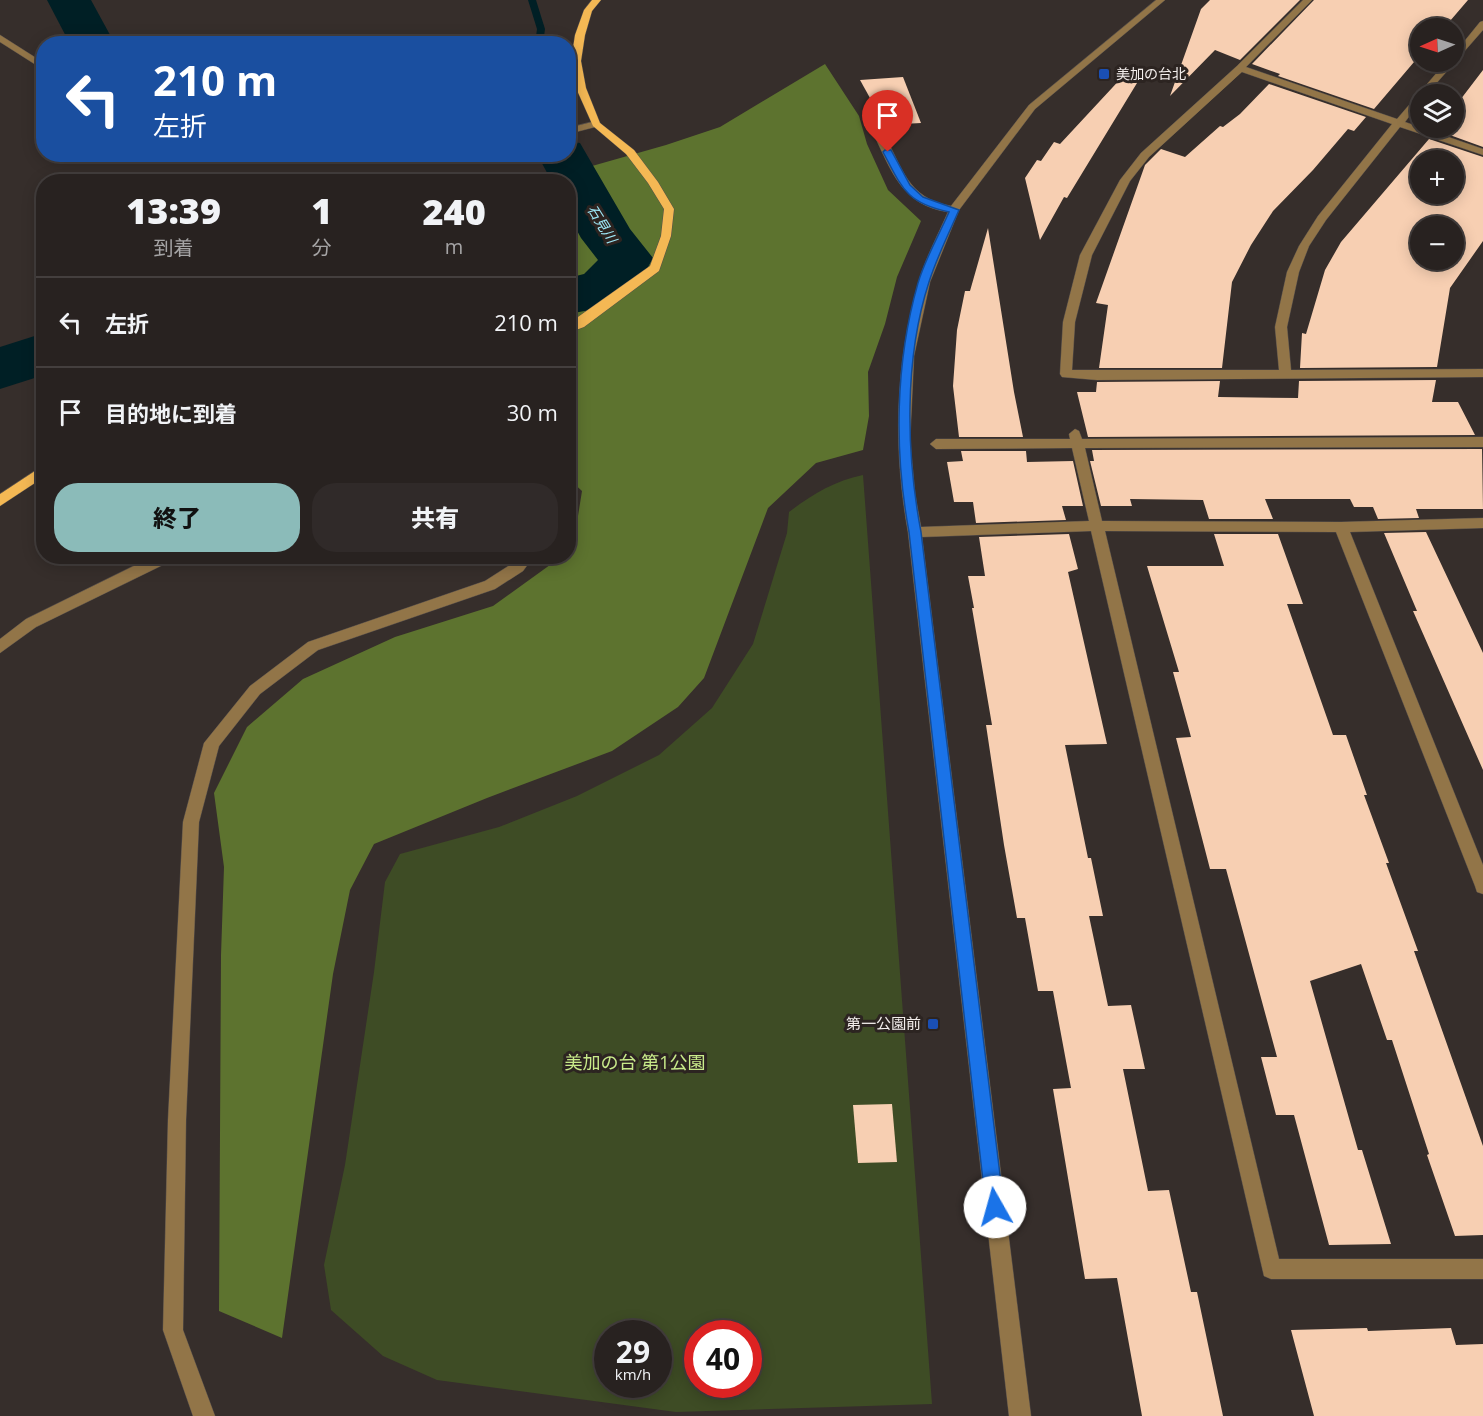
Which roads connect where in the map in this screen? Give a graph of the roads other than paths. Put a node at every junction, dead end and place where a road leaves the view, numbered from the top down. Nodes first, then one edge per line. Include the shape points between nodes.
1 (597, 0) edge
2 (1161, 0) edge
3 (1308, 0) edge
4 (1483, 24) edge
5 (0, 38) edge
6 (1464, 46) edge
7 (36, 62) edge
8 (1240, 68) junction
9 (1441, 72) edge
10 (1431, 84) edge
11 (1410, 108) edge
12 (1398, 123) junction
13 (596, 124) junction
14 (576, 128) edge
15 (879, 135) dead end
16 (1483, 152) edge
17 (954, 210) junction
18 (576, 326) edge
19 (1483, 372) edge
20 (1285, 374) junction
21 (1076, 439) junction
22 (1483, 442) edge
23 (936, 444) dead end
24 (36, 476) edge
25 (0, 501) edge
26 (1483, 523) edge
27 (1097, 526) junction
28 (1341, 527) junction
29 (915, 532) junction
30 (152, 564) edge
31 (520, 564) edge
32 (0, 647) edge
33 (1483, 886) edge
34 (1483, 1269) edge
35 (204, 1416) edge
36 (1020, 1416) edge

1 - 13 main road via 588,10 576,61 581,88
2 - 17 street via 1032,107
3 - 8 street
4 - 6 street
5 - 7 street
8 - 12 street
8 - 20 street via 1145,155 1125,180 1086,255 1069,322 1066,380 1097,376
9 - 10 street
11 - 12 street
12 - 16 street
12 - 20 street via 1304,246 1293,272 1281,327
13 - 14 street
13 - 18 main road via 630,152 669,209 666,236 655,268
15 - 17 street via 906,186 919,200
17 - 29 street via 924,282 908,356 904,441
19 - 20 street
21 - 22 street
21 - 23 street
21 - 27 street
24 - 25 main road
26 - 28 street
27 - 28 street
27 - 29 street
27 - 34 street via 1271,1269
28 - 33 street
29 - 36 street
30 - 32 street via 31,623
31 - 35 street via 490,585 313,646 255,690 212,743 191,822 177,1120 173,1330

